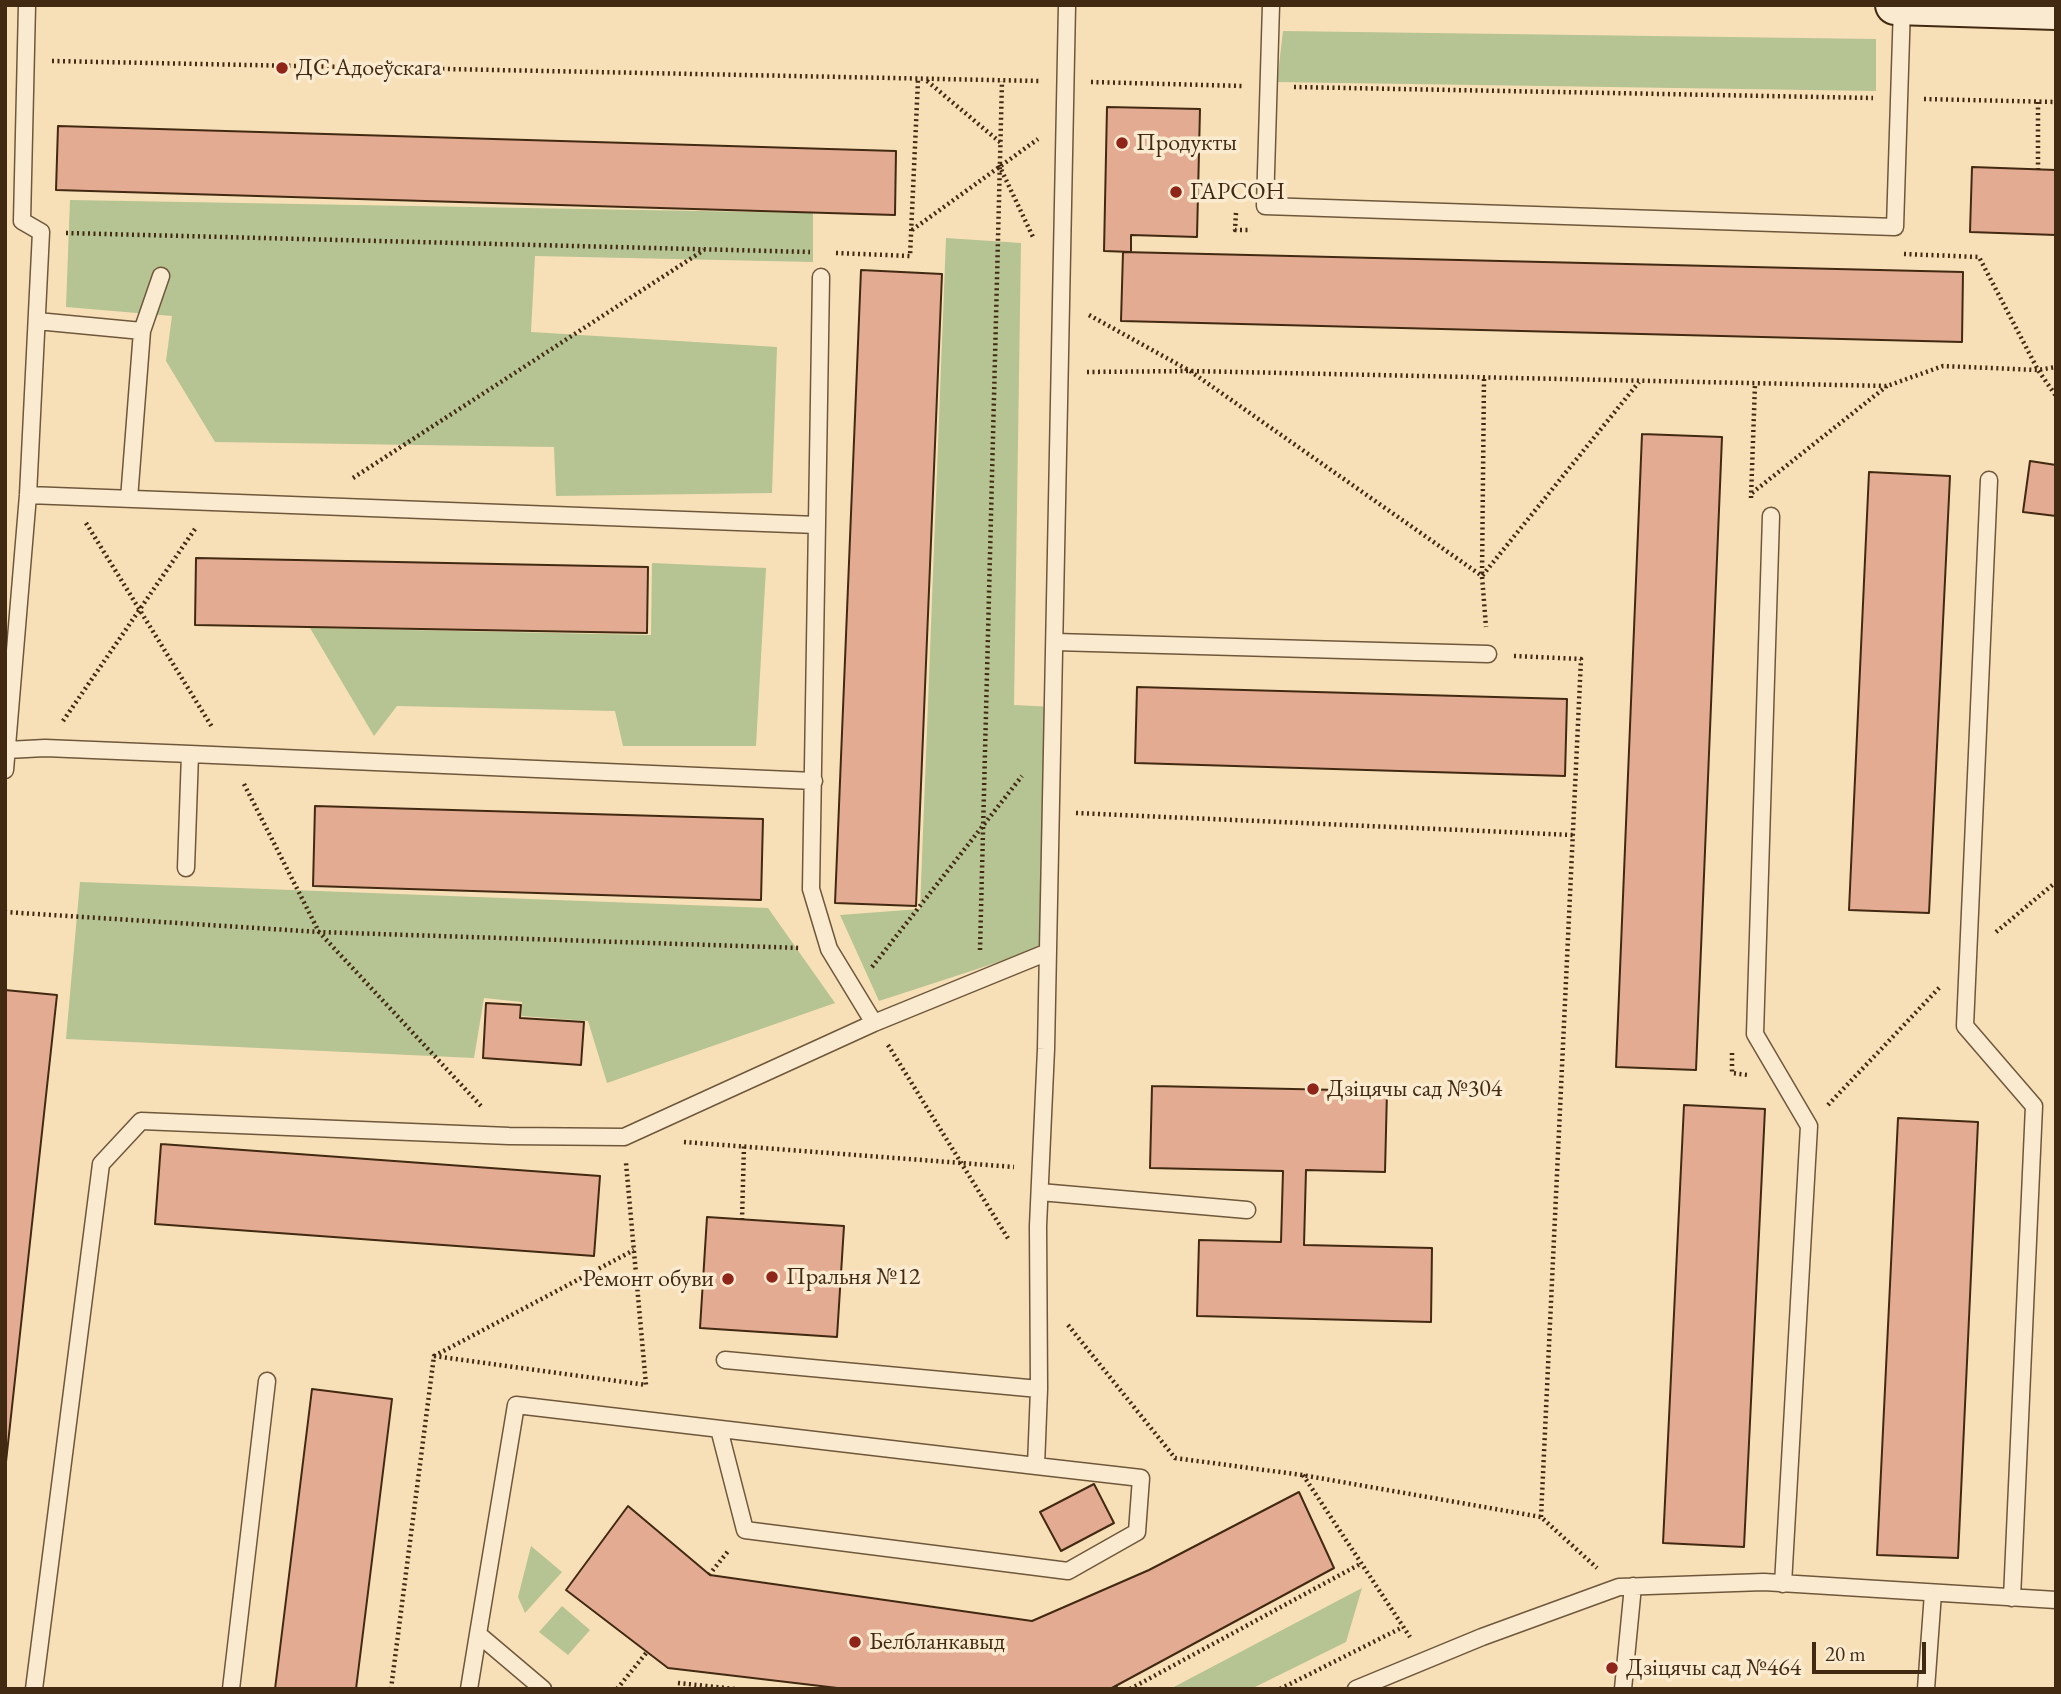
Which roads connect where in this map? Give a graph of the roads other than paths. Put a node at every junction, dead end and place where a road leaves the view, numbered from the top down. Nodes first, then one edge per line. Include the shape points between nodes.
1 (27, 5) edge
2 (1067, 5) edge
3 (1272, 5) edge
4 (1895, 5) edge
5 (1902, 6) edge
6 (2056, 10) edge
7 (160, 276) dead end
8 (821, 277) dead end
9 (37, 321) junction
10 (142, 331) junction
11 (1989, 480) dead end
12 (28, 495) junction
13 (129, 499) junction
14 (1771, 516) dead end
15 (817, 525) junction
16 (1055, 642) junction
17 (1488, 654) road end
18 (7, 750) edge
19 (190, 754) junction
20 (5, 770) edge
21 (814, 782) junction
22 (186, 868) dead end
23 (1048, 952) junction
24 (874, 1023) junction
25 (1040, 1192) junction
26 (1247, 1210) dead end
27 (725, 1360) dead end
28 (267, 1381) dead end
29 (1039, 1388) junction
30 (719, 1429) junction
31 (1036, 1466) junction
32 (1783, 1584) junction
33 (1626, 1587) junction
34 (1933, 1593) junction
35 (2012, 1598) junction
36 (2056, 1600) edge
37 (478, 1634) junction
38 (34, 1689) edge
39 (231, 1689) edge
40 (469, 1689) edge
41 (542, 1689) edge
42 (1356, 1689) edge
43 (1623, 1689) edge
44 (1926, 1689) edge

1 - 9 lane via 22,221 41,232
2 - 16 lane
3 - 5 lane via 1265,206 1895,227
4 - 5 main road
5 - 6 main road
7 - 10 lane
8 - 15 lane
9 - 10 lane
9 - 12 lane
10 - 13 lane
11 - 35 lane via 1965,1026 2034,1106
12 - 13 lane
12 - 18 lane
13 - 15 lane
14 - 32 lane via 1755,1034 1809,1126
15 - 21 lane
16 - 17 lane
16 - 23 lane
18 - 19 lane
18 - 20 lane
19 - 21 lane
19 - 22 lane
21 - 24 lane via 811,889 829,949
23 - 24 lane
23 - 25 lane
24 - 38 lane via 624,1137 141,1121 101,1164
25 - 26 lane
25 - 29 lane
27 - 29 lane
28 - 39 lane
29 - 31 lane
30 - 31 lane
30 - 31 lane via 745,1530 1068,1571 1137,1532 1141,1478
30 - 37 lane via 516,1405
32 - 33 lane
32 - 34 lane
33 - 42 lane
33 - 43 lane
34 - 35 lane
34 - 44 lane
35 - 36 lane
37 - 40 lane
37 - 41 lane

